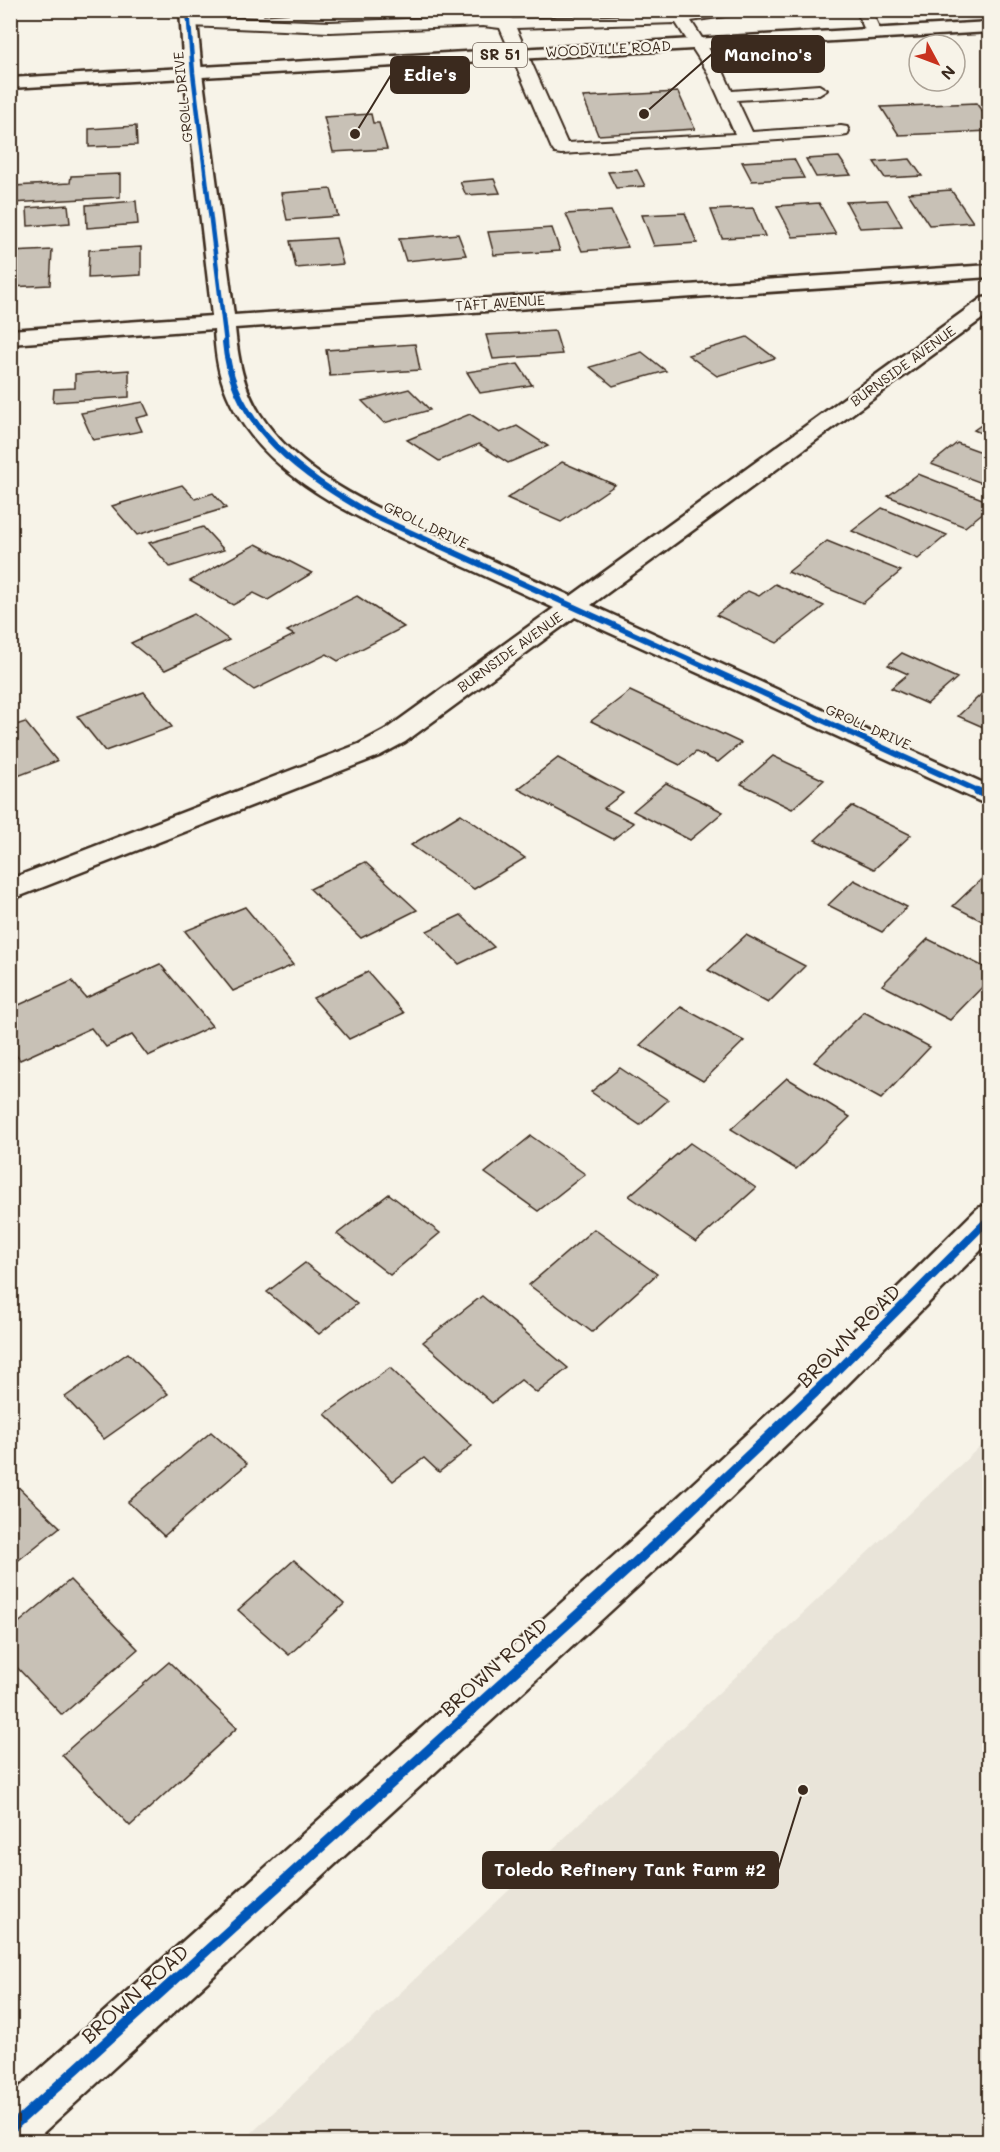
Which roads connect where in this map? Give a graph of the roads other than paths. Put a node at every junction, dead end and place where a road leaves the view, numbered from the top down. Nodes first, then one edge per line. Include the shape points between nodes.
1 (732, 10) edge
2 (863, 10) edge
3 (679, 14) edge
4 (189, 16) edge
5 (503, 17) edge
6 (990, 27) edge
7 (874, 34) junction
8 (700, 44) junction
9 (518, 54) junction
10 (193, 73) junction
11 (10, 83) edge
12 (819, 90) dead end
13 (725, 96) junction
14 (841, 131) dead end
15 (746, 138) junction
16 (990, 271) edge
17 (990, 303) edge
18 (225, 322) junction
19 (10, 337) edge
20 (570, 607) junction
21 (990, 797) edge
22 (10, 890) edge
23 (990, 1218) edge
24 (10, 2129) edge

1 - 3 lane
2 - 7 lane
3 - 5 lane
3 - 8 lane
4 - 5 lane via 330,27
4 - 10 street, GROLL DRIVE
5 - 9 lane
6 - 7 street, WOODVILLE ROAD / SR 51
7 - 8 street, WOODVILLE ROAD / SR 51
8 - 9 street, WOODVILLE ROAD / SR 51
8 - 13 lane
9 - 10 street, WOODVILLE ROAD / SR 51
9 - 15 lane via 561,149
10 - 11 street, WOODVILLE ROAD / SR 51
10 - 18 street, GROLL DRIVE
12 - 13 lane
13 - 15 lane
14 - 15 lane
16 - 18 street, TAFT AVENUE
17 - 20 street, BURNSIDE AVENUE
18 - 19 street, TAFT AVENUE
18 - 20 street, GROLL DRIVE via 224,344 239,400 287,459 372,515
20 - 21 street, GROLL DRIVE
20 - 22 street, BURNSIDE AVENUE via 411,724 369,750
23 - 24 street, BROWN ROAD via 806,1402 649,1550

